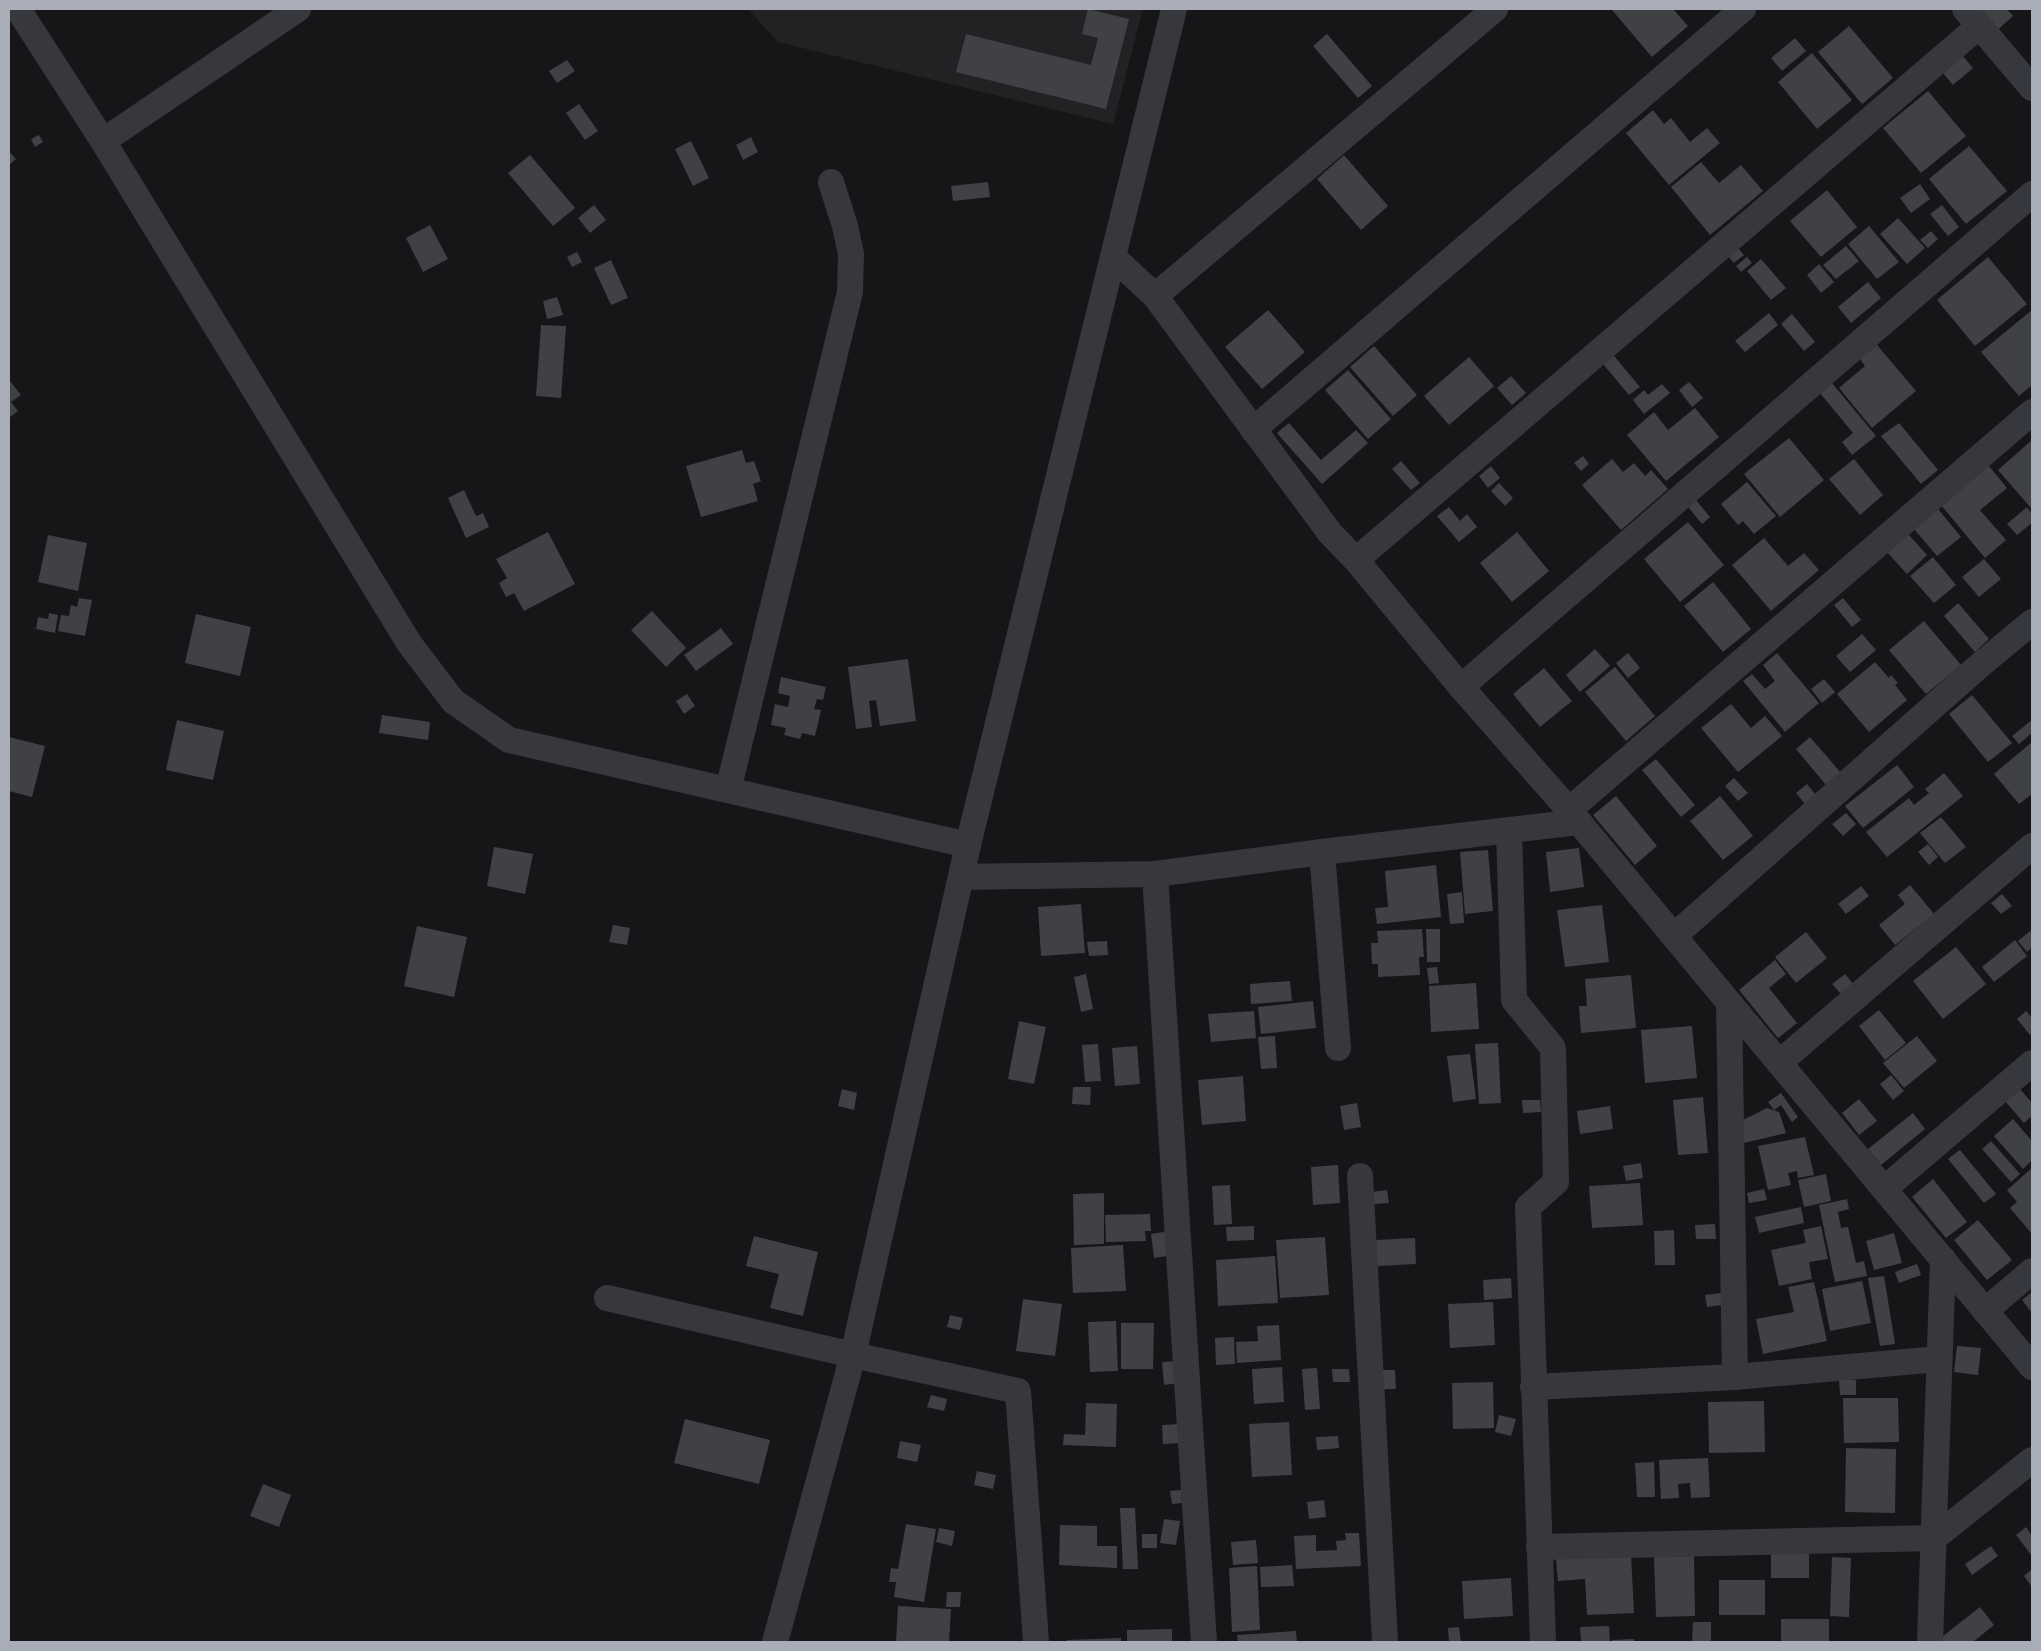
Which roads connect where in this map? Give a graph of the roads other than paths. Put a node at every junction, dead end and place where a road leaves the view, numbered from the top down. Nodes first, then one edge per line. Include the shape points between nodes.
1 (18, 9) edge
2 (298, 9) edge
3 (1174, 9) edge
4 (1496, 9) edge
5 (1742, 9) edge
6 (1972, 17) edge
7 (2032, 88) edge
8 (103, 142) junction
9 (832, 182) dead end
10 (2032, 194) edge
11 (1113, 257) junction
12 (1155, 296) junction
13 (2032, 412) edge
14 (1253, 430) junction
15 (1356, 560) junction
16 (2032, 622) edge
17 (1461, 687) junction
18 (728, 790) junction
19 (1574, 816) junction
20 (1509, 831) junction
21 (968, 845) junction
22 (2032, 846) edge
23 (1322, 852) junction
24 (1156, 874) junction
25 (961, 877) junction
26 (1674, 936) junction
27 (1729, 1003) junction
28 (1338, 1048) dead end
29 (1779, 1063) junction
30 (2032, 1063) edge
31 (1360, 1176) dead end
32 (1884, 1189) junction
33 (1943, 1259) junction
34 (2032, 1271) edge
35 (607, 1298) dead end
36 (1985, 1311) junction
37 (853, 1355) junction
38 (1940, 1359) junction
39 (2032, 1367) edge
40 (1734, 1377) junction
41 (1533, 1387) junction
42 (2032, 1460) edge
43 (1934, 1538) junction
44 (1539, 1547) junction
45 (775, 1642) edge
46 (1036, 1642) edge
47 (1204, 1642) edge
48 (1385, 1642) edge
49 (1544, 1642) edge
50 (1930, 1642) edge

1 - 8 street
2 - 8 street
3 - 11 street
4 - 12 street
5 - 14 street
6 - 7 street
6 - 15 street
8 - 18 street via 409,643 453,701 509,740
9 - 18 street via 852,254 850,292
10 - 17 street
11 - 12 street
11 - 21 street
12 - 14 street
13 - 19 street
14 - 15 street via 1330,533
15 - 17 street
16 - 26 street
17 - 19 street
18 - 21 street
19 - 20 street
19 - 26 street
20 - 23 street
20 - 41 street via 1514,1000 1553,1048 1556,1182 1528,1207
21 - 25 street
22 - 29 street
23 - 24 street
23 - 28 street
24 - 25 street
24 - 47 street via 1166,1085
25 - 37 street
26 - 27 street
27 - 29 street
27 - 40 street
29 - 32 street
30 - 32 street
31 - 48 street
32 - 33 street
33 - 36 street
33 - 38 street
34 - 36 street
35 - 37 street
36 - 39 street
37 - 45 street
37 - 46 street via 1018,1391
38 - 40 street
38 - 43 street
40 - 41 street
41 - 44 street
42 - 43 street
43 - 44 street
43 - 50 street
44 - 49 street

